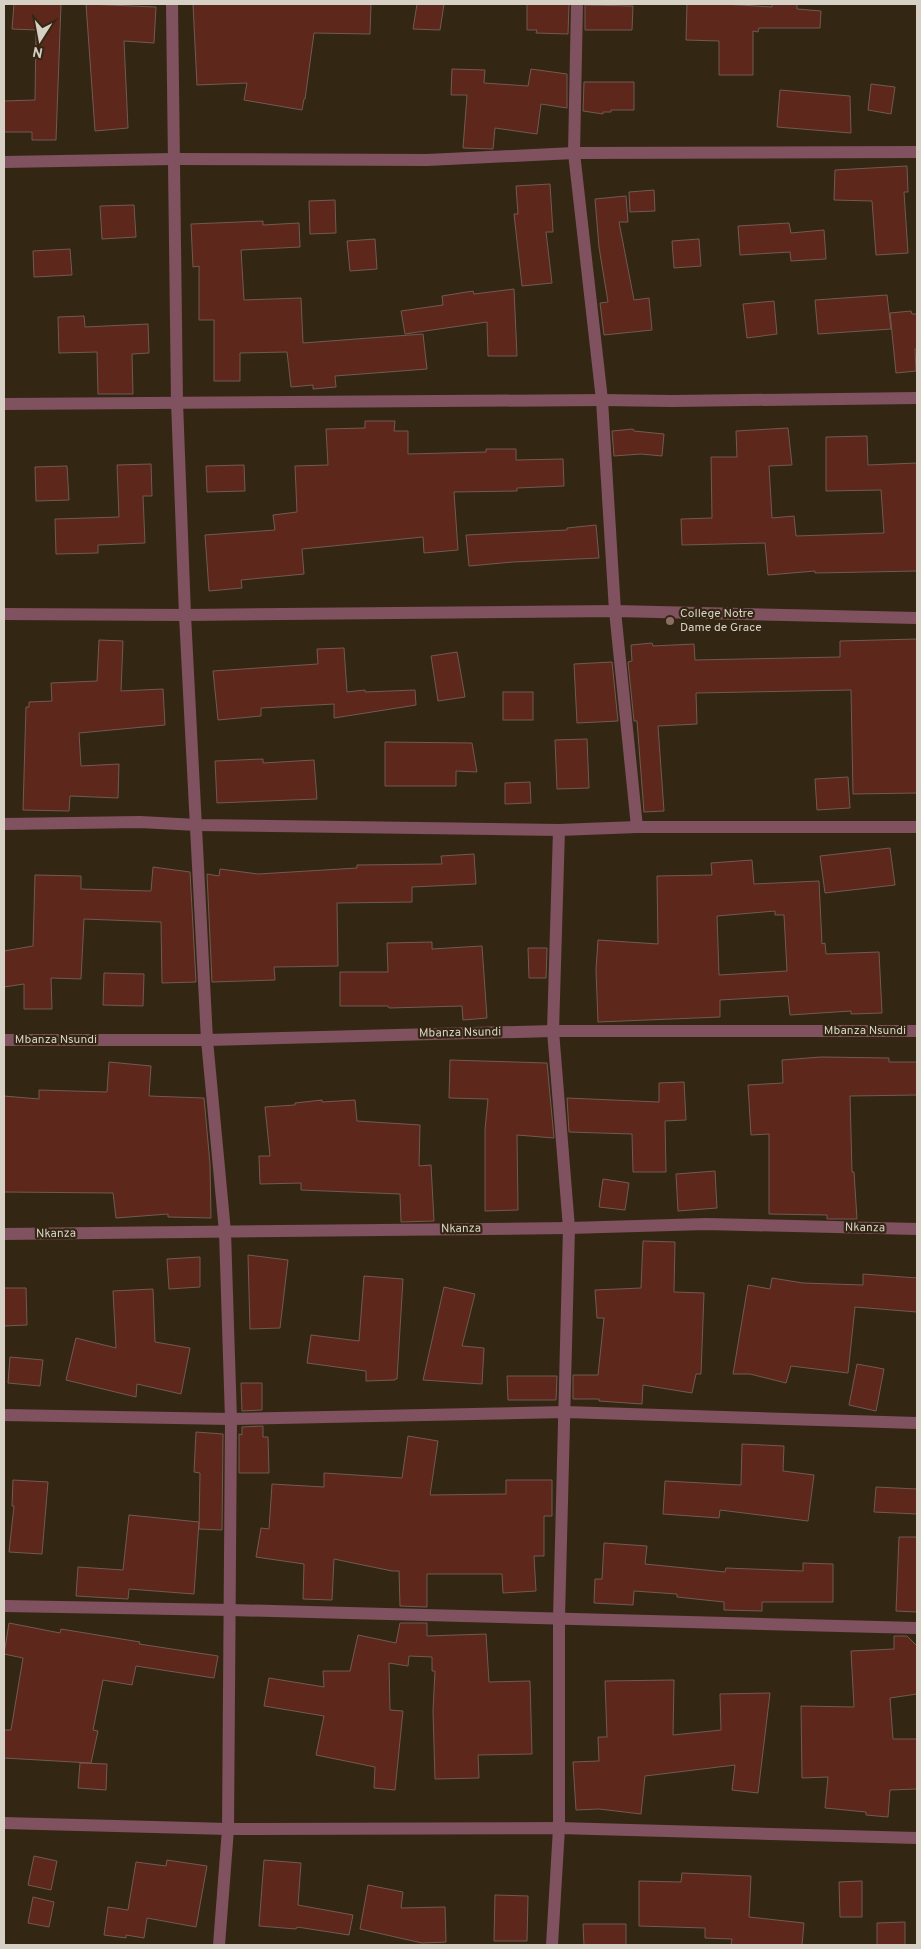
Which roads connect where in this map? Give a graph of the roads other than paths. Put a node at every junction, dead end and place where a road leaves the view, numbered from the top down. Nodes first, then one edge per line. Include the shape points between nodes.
1 (172, 4) edge
2 (577, 4) edge
3 (917, 152) edge
4 (574, 153) junction
5 (173, 159) junction
6 (4, 162) edge
7 (917, 398) edge
8 (602, 400) junction
9 (177, 402) junction
10 (4, 404) edge
11 (615, 611) junction
12 (4, 614) edge
13 (185, 615) junction
14 (917, 618) edge
15 (4, 824) edge
16 (197, 826) junction
17 (637, 827) junction
18 (917, 828) edge
19 (559, 830) junction
20 (553, 1031) junction
21 (917, 1031) edge
22 (4, 1040) edge
23 (207, 1040) junction
24 (569, 1228) junction
25 (917, 1229) edge
26 (224, 1232) junction
27 (4, 1234) edge
28 (565, 1412) junction
29 (4, 1415) edge
30 (231, 1418) junction
31 (917, 1423) edge
32 (4, 1606) edge
33 (231, 1610) junction
34 (559, 1618) junction
35 (917, 1628) edge
36 (4, 1824) edge
37 (559, 1828) junction
38 (228, 1829) junction
39 (917, 1838) edge
40 (219, 1945) edge
41 (552, 1945) edge

1 - 5 street
2 - 4 street
3 - 4 street
4 - 5 street via 427,160
4 - 8 street
5 - 6 street
5 - 9 street
7 - 8 street
8 - 9 street
8 - 11 street
9 - 10 street
9 - 13 street
11 - 13 street
11 - 14 street
11 - 17 street
12 - 13 street
13 - 16 street
15 - 16 street via 140,822
16 - 19 street
16 - 23 street
17 - 18 street
17 - 19 street
19 - 20 street
20 - 21 street, Mbanza Nsundi
20 - 23 street, Mbanza Nsundi
20 - 24 street
22 - 23 street, Mbanza Nsundi
23 - 26 street
24 - 25 street, Nkanza via 706,1224
24 - 26 street, Nkanza
24 - 28 street
26 - 27 street, Nkanza
26 - 30 street
28 - 30 street
28 - 31 street
28 - 34 street
29 - 30 street
30 - 33 street
32 - 33 street
33 - 34 street
33 - 38 street
34 - 35 street
34 - 37 street
36 - 38 street
37 - 38 street
37 - 39 street
37 - 41 street
38 - 40 street

